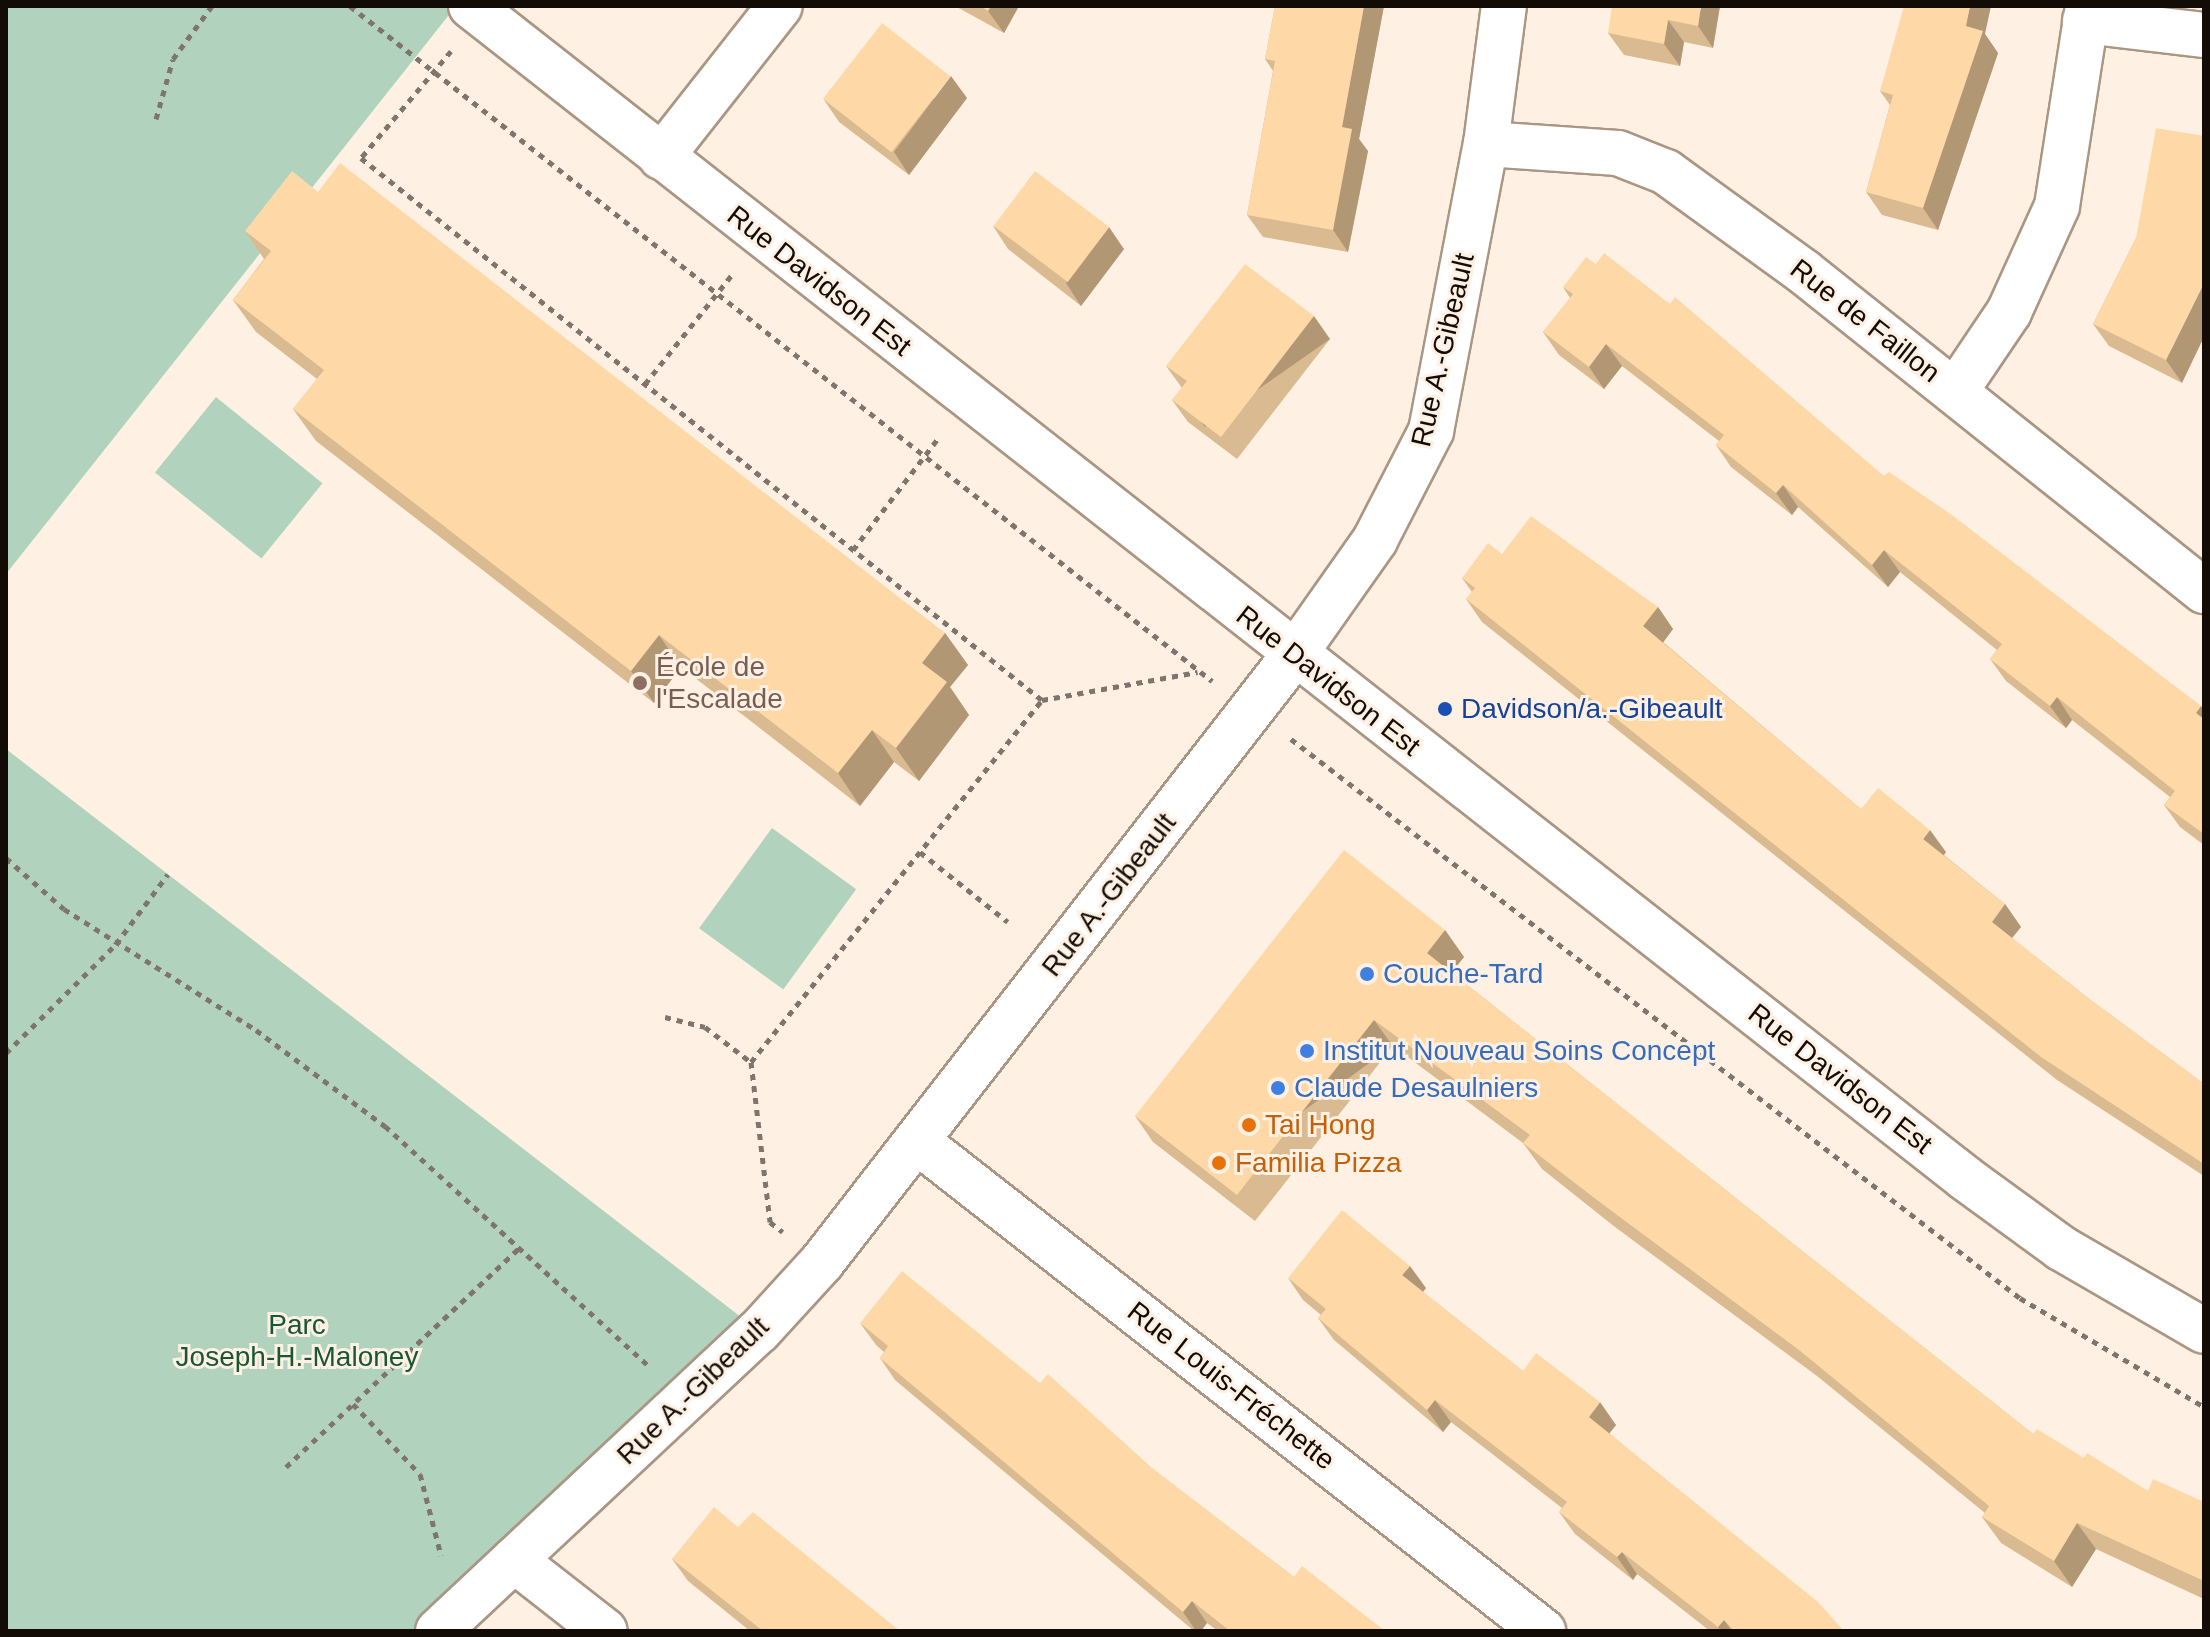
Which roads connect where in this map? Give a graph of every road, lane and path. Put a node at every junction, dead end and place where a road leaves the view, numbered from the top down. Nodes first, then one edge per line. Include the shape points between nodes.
1 (212, 6) edge
2 (780, 6) edge
3 (1504, 6) edge
4 (476, 10) edge
5 (2086, 13) edge
6 (2204, 35) edge
7 (156, 119) dead end
8 (1486, 144) junction
9 (661, 157) junction
10 (762, 236) junction
11 (645, 384) junction
12 (1955, 392) junction
13 (968, 399) junction
14 (853, 550) junction
15 (2204, 591) edge
16 (1294, 655) junction
17 (1198, 672) dead end
18 (1042, 700) junction
19 (920, 852) junction
20 (6, 858) edge
21 (168, 874) dead end
22 (1008, 922) dead end
23 (116, 944) junction
24 (665, 1017) dead end
25 (6, 1053) edge
26 (751, 1062) junction
27 (918, 1142) junction
28 (521, 1246) junction
29 (822, 1262) junction
30 (2204, 1331) edge
31 (685, 1400) junction
32 (353, 1404) junction
33 (286, 1467) dead end
34 (441, 1555) dead end
35 (514, 1560) junction
36 (438, 1631) edge
37 (605, 1631) edge
38 (1543, 1631) edge

1 - 7 path via 173,59
2 - 9 street
3 - 8 street, Rue A.-Gibeault
4 - 9 street, Rue Davidson Est
4 - 11 path via 361,158
5 - 6 street
5 - 12 street via 2057,206 2009,312
8 - 12 street, Rue de Faillon via 1618,153 1666,172
8 - 16 street, Rue A.-Gibeault via 1431,431 1382,528
9 - 10 street, Rue Davidson Est
10 - 11 path
10 - 13 street, Rue Davidson Est
11 - 14 path
12 - 15 street, Rue de Faillon
13 - 14 path
13 - 16 street, Rue Davidson Est
14 - 18 path
16 - 27 street, Rue A.-Gibeault
16 - 30 street, Rue Davidson Est via 1977,1187 2061,1248
17 - 18 path
18 - 19 path
19 - 22 path
19 - 26 path
20 - 23 path
21 - 23 path
23 - 25 path
23 - 28 path via 302,1062
24 - 26 path via 705,1027
26 - 29 path via 770,1222
27 - 29 street, Rue A.-Gibeault
27 - 38 street, Rue Louis-Fréchette
28 - 31 path
28 - 32 path
29 - 31 street, Rue A.-Gibeault
31 - 35 street, Rue A.-Gibeault
32 - 33 path
32 - 34 path via 420,1474
35 - 36 street, Rue A.-Gibeault
35 - 37 street

